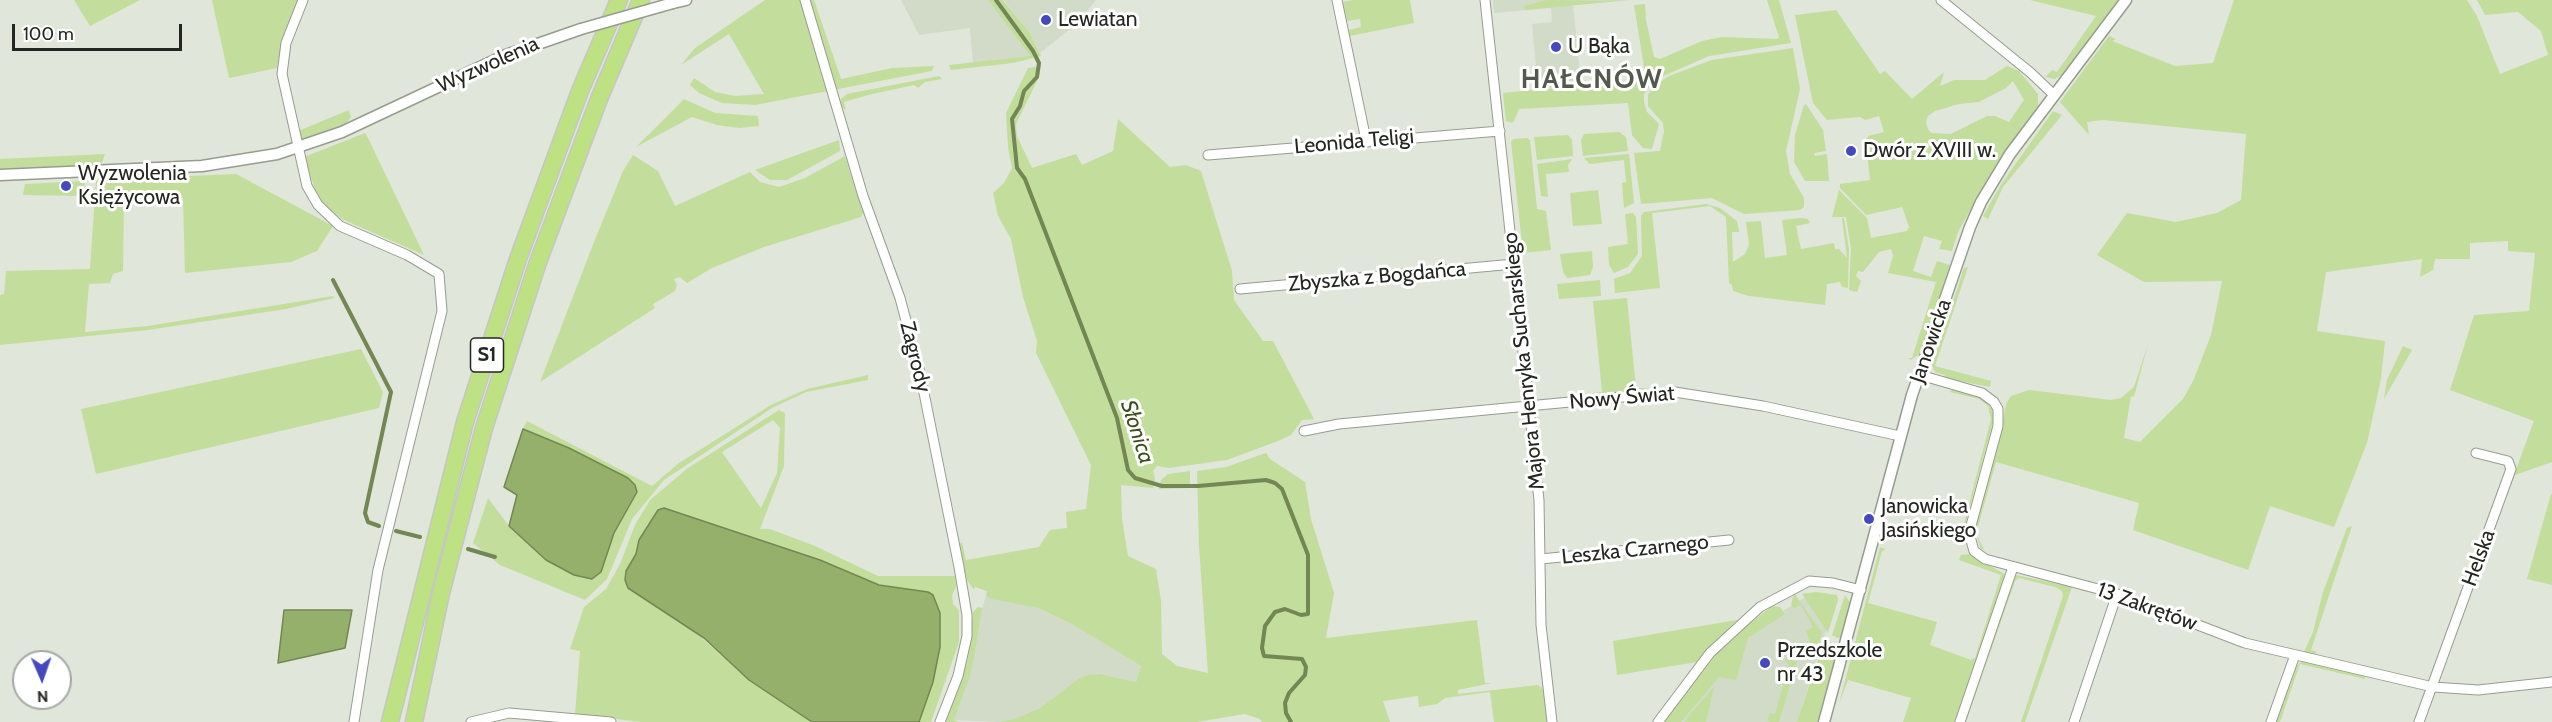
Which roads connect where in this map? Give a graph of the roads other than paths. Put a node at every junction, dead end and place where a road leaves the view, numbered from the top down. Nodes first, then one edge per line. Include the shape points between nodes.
1 (303, 0) edge
2 (619, 0) edge
3 (641, 0) edge
4 (686, 0) edge
5 (805, 0) edge
6 (1337, 0) edge
7 (1485, 0) edge
8 (1941, 0) edge
9 (2126, 0) edge
10 (2054, 95) junction
11 (1500, 131) junction
12 (1366, 140) junction
13 (297, 148) junction
14 (1208, 155) dead end
15 (0, 175) edge
16 (1514, 264) junction
17 (1240, 289) dead end
18 (1920, 375) junction
19 (1529, 406) junction
20 (1304, 431) dead end
21 (1900, 436) junction
22 (2476, 453) dead end
23 (1729, 540) dead end
24 (1541, 559) junction
25 (2013, 567) junction
26 (1861, 590) junction
27 (2117, 594) junction
28 (2295, 655) junction
29 (2552, 681) edge
30 (2433, 687) junction
31 (354, 722) edge
32 (390, 722) edge
33 (414, 722) edge
34 (471, 722) edge
35 (611, 722) edge
36 (940, 722) edge
37 (1552, 722) edge
38 (1658, 722) edge
39 (1824, 722) edge
40 (1960, 722) edge
41 (2074, 722) edge
42 (2271, 722) edge
43 (2419, 722) edge

1 - 13 street via 283,58 282,74
2 - 32 highway, S1 via 580,91 518,259 465,422
3 - 33 highway, S1 via 599,99 537,266 484,428 441,593
4 - 13 street, Wyzwolenia, bridge via 506,55 342,132
5 - 36 street, Zagrody via 848,149 912,341 961,576 967,636 958,676
6 - 12 street
7 - 11 street, Majora Henryka Sucharskiego
8 - 10 street
9 - 10 street, Janowicka
10 - 18 street, Janowicka via 2010,154 1981,202
11 - 12 street, Leonida Teligi
11 - 16 street, Majora Henryka Sucharskiego
12 - 14 street, Leonida Teligi
13 - 15 street, Wyzwolenia via 202,166
13 - 31 street via 307,186 318,205 340,226 439,274 442,311 438,333 378,570
16 - 17 street, Zbyszka z Bogdańca
16 - 19 street, Majora Henryka Sucharskiego
18 - 21 street, Janowicka
18 - 25 street, 13 Zakrętów via 1982,393 1994,402 1998,426 1970,527 1970,540 1979,555
19 - 20 street, Nowy Świat via 1339,423
19 - 21 street, Nowy Świat via 1689,393
19 - 24 street, Majora Henryka Sucharskiego
21 - 26 street, Janowicka
22 - 30 street, Helska via 2508,461 2511,469
23 - 24 street, Leszka Czarnego
24 - 37 street, Majora Henryka Sucharskiego via 1541,625
25 - 27 street, 13 Zakrętów
25 - 40 street
26 - 38 street via 1809,581 1760,607 1710,653
26 - 39 street, Janowicka
27 - 28 street, 13 Zakrętów via 2245,644
27 - 41 street
28 - 30 street, 13 Zakrętów
28 - 42 street
29 - 30 street, 13 Zakrętów via 2478,690
30 - 43 street
34 - 35 street via 509,713

